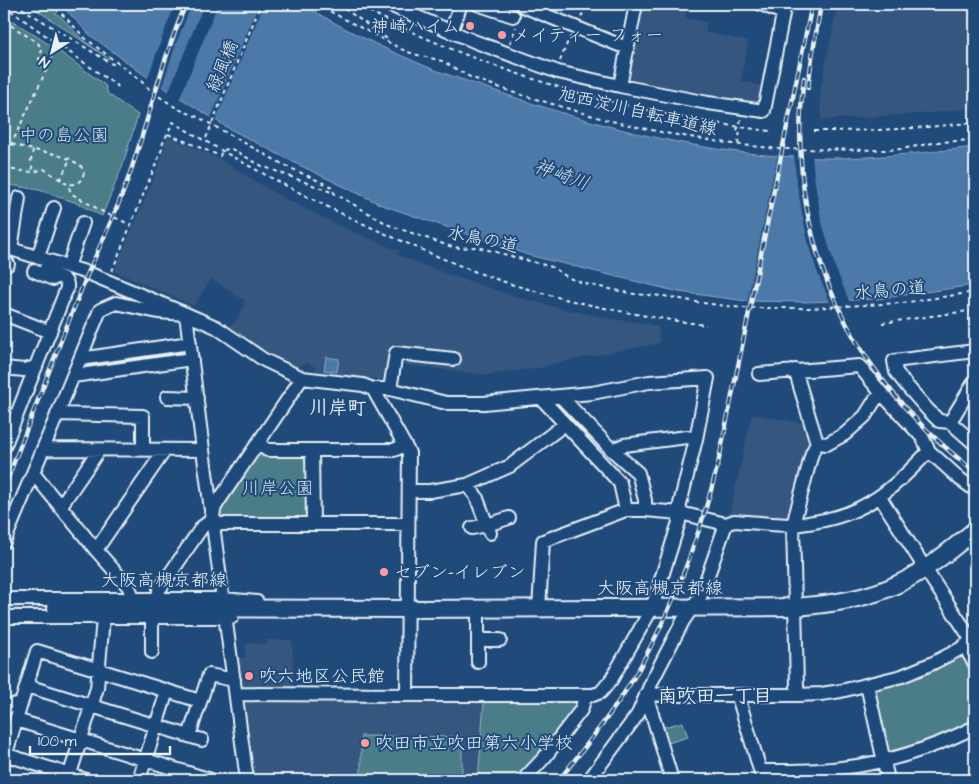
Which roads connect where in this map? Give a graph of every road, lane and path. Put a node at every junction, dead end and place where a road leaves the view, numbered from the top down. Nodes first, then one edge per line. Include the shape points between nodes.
1 (15, 4) edge
2 (49, 4) edge
3 (261, 4) edge
4 (316, 4) edge
5 (338, 4) edge
6 (355, 4) edge
7 (389, 4) edge
8 (461, 4) edge
9 (477, 4) edge
10 (524, 4) edge
11 (588, 4) edge
12 (636, 4) edge
13 (761, 4) edge
14 (4, 6) edge
15 (784, 8) edge
16 (513, 16) dead end
17 (4, 21) edge
18 (576, 28) junction
19 (452, 32) junction
20 (53, 41) junction
21 (388, 42) junction
22 (628, 47) junction
23 (117, 63) junction
24 (558, 66) dead end
25 (45, 71) junction
26 (620, 86) junction
27 (120, 88) dead end
28 (741, 121) dead end
29 (975, 122) edge
30 (739, 126) junction
31 (770, 131) dead end
32 (814, 131) dead end
33 (167, 133) junction
34 (205, 139) junction
35 (975, 140) edge
36 (12, 144) junction
37 (738, 145) junction
38 (33, 150) junction
39 (222, 151) junction
40 (4, 160) edge
41 (70, 160) junction
42 (4, 169) edge
43 (33, 172) junction
44 (60, 180) junction
45 (66, 184) junction
46 (334, 193) junction
47 (19, 198) dead end
48 (54, 208) dead end
49 (83, 223) dead end
50 (131, 225) junction
51 (7, 249) edge
52 (43, 259) junction
53 (68, 267) junction
54 (34, 271) dead end
55 (111, 274) dead end
56 (67, 284) junction
57 (975, 292) edge
58 (975, 310) edge
59 (4, 314) edge
60 (186, 314) junction
61 (882, 323) dead end
62 (706, 325) dead end
63 (50, 332) junction
64 (190, 343) junction
65 (975, 351) edge
66 (80, 359) junction
67 (192, 359) junction
68 (454, 359) dead end
69 (36, 367) junction
70 (4, 368) edge
71 (795, 370) junction
72 (759, 374) dead end
73 (73, 376) junction
74 (302, 378) junction
75 (975, 381) edge
76 (373, 389) junction
77 (390, 389) junction
78 (882, 394) junction
79 (560, 396) junction
80 (168, 397) dead end
81 (197, 398) junction
82 (542, 398) junction
83 (57, 414) junction
84 (950, 422) junction
85 (8, 424) edge
86 (565, 424) junction
87 (696, 439) junction
88 (258, 443) junction
89 (817, 443) junction
90 (975, 444) edge
91 (405, 445) junction
92 (4, 447) edge
93 (43, 449) junction
94 (99, 450) junction
95 (143, 450) junction
96 (165, 450) junction
97 (203, 450) junction
98 (312, 450) junction
99 (612, 450) junction
100 (929, 451) junction
101 (33, 474) junction
102 (468, 485) junction
103 (975, 490) edge
104 (409, 491) junction
105 (880, 497) junction
106 (60, 507) junction
107 (626, 510) junction
108 (645, 510) junction
109 (680, 513) junction
110 (509, 518) dead end
111 (212, 519) junction
112 (313, 523) junction
113 (408, 524) junction
114 (726, 524) junction
115 (793, 525) junction
116 (472, 528) dead end
117 (488, 529) junction
118 (975, 530) edge
119 (4, 542) edge
120 (96, 550) junction
121 (925, 568) junction
122 (158, 598) junction
123 (4, 599) edge
124 (131, 599) junction
125 (692, 607) junction
126 (56, 608) tunnel mouth
127 (224, 608) junction
128 (652, 608) junction
129 (796, 608) junction
130 (408, 609) junction
131 (478, 609) junction
132 (539, 609) junction
133 (4, 617) edge
134 (152, 617) junction
135 (103, 618) junction
136 (973, 638) edge
137 (478, 640) junction
138 (500, 640) dead end
139 (152, 652) dead end
140 (478, 662) dead end
141 (975, 664) edge
142 (99, 669) junction
143 (234, 680) junction
144 (27, 686) junction
145 (867, 686) junction
146 (167, 691) junction
147 (236, 694) junction
148 (646, 694) junction
149 (407, 695) junction
150 (586, 695) junction
151 (739, 695) junction
152 (798, 695) junction
153 (200, 701) junction
154 (20, 704) junction
155 (91, 705) junction
156 (4, 707) edge
157 (16, 720) junction
158 (156, 726) junction
159 (975, 727) edge
160 (189, 736) junction
161 (202, 740) dead end
162 (81, 741) junction
163 (4, 756) edge
164 (145, 760) junction
165 (884, 761) junction
166 (177, 775) edge
167 (762, 776) edge
168 (69, 778) edge
169 (592, 779) edge
170 (86, 780) edge
171 (139, 780) edge
172 (211, 780) edge
173 (247, 780) edge
174 (523, 780) edge
175 (672, 780) edge
176 (888, 780) edge

1 - 23 path via 112,64
2 - 23 path, 水鳥の道
3 - 34 path, 緑風橋, bridge
4 - 21 path, 旭西淀川自転車道線
5 - 21 path
6 - 30 path via 475,59 556,87
7 - 19 street
8 - 19 street
9 - 16 street
10 - 18 street
11 - 18 path
12 - 22 street
13 - 15 street
14 - 20 path
15 - 26 street via 764,111
17 - 25 path via 38,43 42,50 39,59
18 - 22 street
18 - 24 path
19 - 26 street via 558,72
20 - 25 path via 51,60
20 - 27 path
21 - 37 path, 旭西淀川自転車道線 via 515,93 649,130
22 - 26 street
23 - 46 path, 水鳥の道 via 178,109 332,187
25 - 36 path
28 - 30 path
29 - 32 path
30 - 31 path
30 - 37 path
33 - 34 path via 173,122
33 - 39 path via 220,156
33 - 50 path
34 - 39 path
35 - 37 path, 旭西淀川自転車道線 via 886,150 779,149
36 - 38 path
36 - 40 path
38 - 41 path
38 - 43 path
39 - 46 path via 230,148 262,166
39 - 62 path via 384,234 458,265 528,289 604,308
41 - 44 path
41 - 45 path via 81,166 84,173 74,185
42 - 43 path
43 - 44 path via 44,169
44 - 45 path
45 - 50 path via 72,194
46 - 57 path, 水鳥の道 via 389,225 449,246 477,247 552,267 586,284 634,294 742,308 809,308 902,303
47 - 51 street
48 - 52 street
49 - 53 street
50 - 55 path
51 - 52 street
52 - 53 street
52 - 56 street via 45,271 64,279
53 - 60 street
54 - 56 street
56 - 63 street
58 - 61 path
59 - 63 street
60 - 64 street
60 - 66 street via 116,303 100,310
60 - 74 street via 216,327 264,360
63 - 69 street
64 - 66 street
64 - 67 street
65 - 84 street via 894,361 896,372 918,399 939,421
66 - 73 street
67 - 73 street
67 - 81 street
68 - 77 street via 396,353
69 - 70 street via 24,370
69 - 85 street
71 - 72 street
71 - 78 street via 859,366
71 - 89 street
73 - 83 street
74 - 76 street
74 - 88 street
75 - 84 street
76 - 77 street
76 - 91 street
77 - 82 street via 446,403
78 - 89 street via 845,434 827,444
78 - 100 street via 922,437
79 - 82 street
79 - 87 street via 649,382 708,378
79 - 99 street
80 - 81 street
81 - 97 street
82 - 86 street
83 - 93 street
83 - 95 street via 143,416
84 - 90 street
85 - 92 street
86 - 102 street via 510,466
86 - 107 street via 620,483
87 - 99 street via 669,439 624,445
87 - 109 street
88 - 98 street via 267,450
88 - 111 street via 218,502
89 - 115 street
91 - 98 street via 394,450
91 - 104 street via 409,452
93 - 94 street
93 - 101 street
94 - 95 street
94 - 106 street
95 - 96 street
96 - 97 street
96 - 120 street
97 - 111 street
98 - 112 street
99 - 108 street via 638,473
100 - 103 street
100 - 105 street
101 - 106 street
101 - 119 street
102 - 104 street
102 - 117 street via 476,496
104 - 113 street
105 - 115 street via 841,517
105 - 121 street
106 - 120 street
107 - 108 street
107 - 132 street via 542,541
108 - 109 street
109 - 114 street
109 - 128 street
110 - 117 street
111 - 112 street via 219,524
111 - 122 street via 202,527 159,590
111 - 127 street
112 - 113 street
113 - 130 street
114 - 115 street via 734,521
114 - 125 street via 701,595
115 - 129 street
116 - 117 street
118 - 121 main road, 大阪高槻京都線
120 - 124 street via 128,586
121 - 129 main road, 大阪高槻京都線 via 885,590 863,597
121 - 136 street
122 - 124 street, 大阪高槻京都線
122 - 127 street, 大阪高槻京都線
123 - 124 street, 大阪高槻京都線
125 - 128 main road, 大阪高槻京都線
125 - 129 main road, 大阪高槻京都線
125 - 148 street
126 - 127 main road, 大阪高槻京都線
127 - 130 main road, 大阪高槻京都線
127 - 134 street, 大阪高槻京都線
127 - 143 street
128 - 132 main road, 大阪高槻京都線
128 - 150 street via 617,672 601,692
129 - 152 street
130 - 131 main road, 大阪高槻京都線
130 - 149 street
131 - 132 main road, 大阪高槻京都線
131 - 137 street
133 - 135 street, 大阪高槻京都線
134 - 135 street, 大阪高槻京都線
134 - 139 street
135 - 142 street
136 - 141 street via 969,654
136 - 145 street via 933,664
137 - 138 street
137 - 140 street
142 - 144 street via 37,651
142 - 146 street
142 - 155 street
143 - 147 street
143 - 153 street via 209,674
144 - 154 street
144 - 155 street
145 - 152 street
145 - 165 street
146 - 153 street
146 - 158 street
147 - 149 street
147 - 173 street
148 - 151 street
148 - 169 street via 638,714
148 - 175 street
149 - 150 street
150 - 174 street via 580,710
151 - 152 street
151 - 167 street
153 - 160 street
154 - 156 street
154 - 157 street
155 - 158 street
155 - 162 street
157 - 162 street
157 - 163 street
158 - 160 street
158 - 164 street
159 - 165 street via 939,744
160 - 161 street
162 - 164 street
162 - 168 street
163 - 168 street
164 - 166 street
164 - 171 street
165 - 167 street
165 - 176 street
166 - 172 street
168 - 170 street

